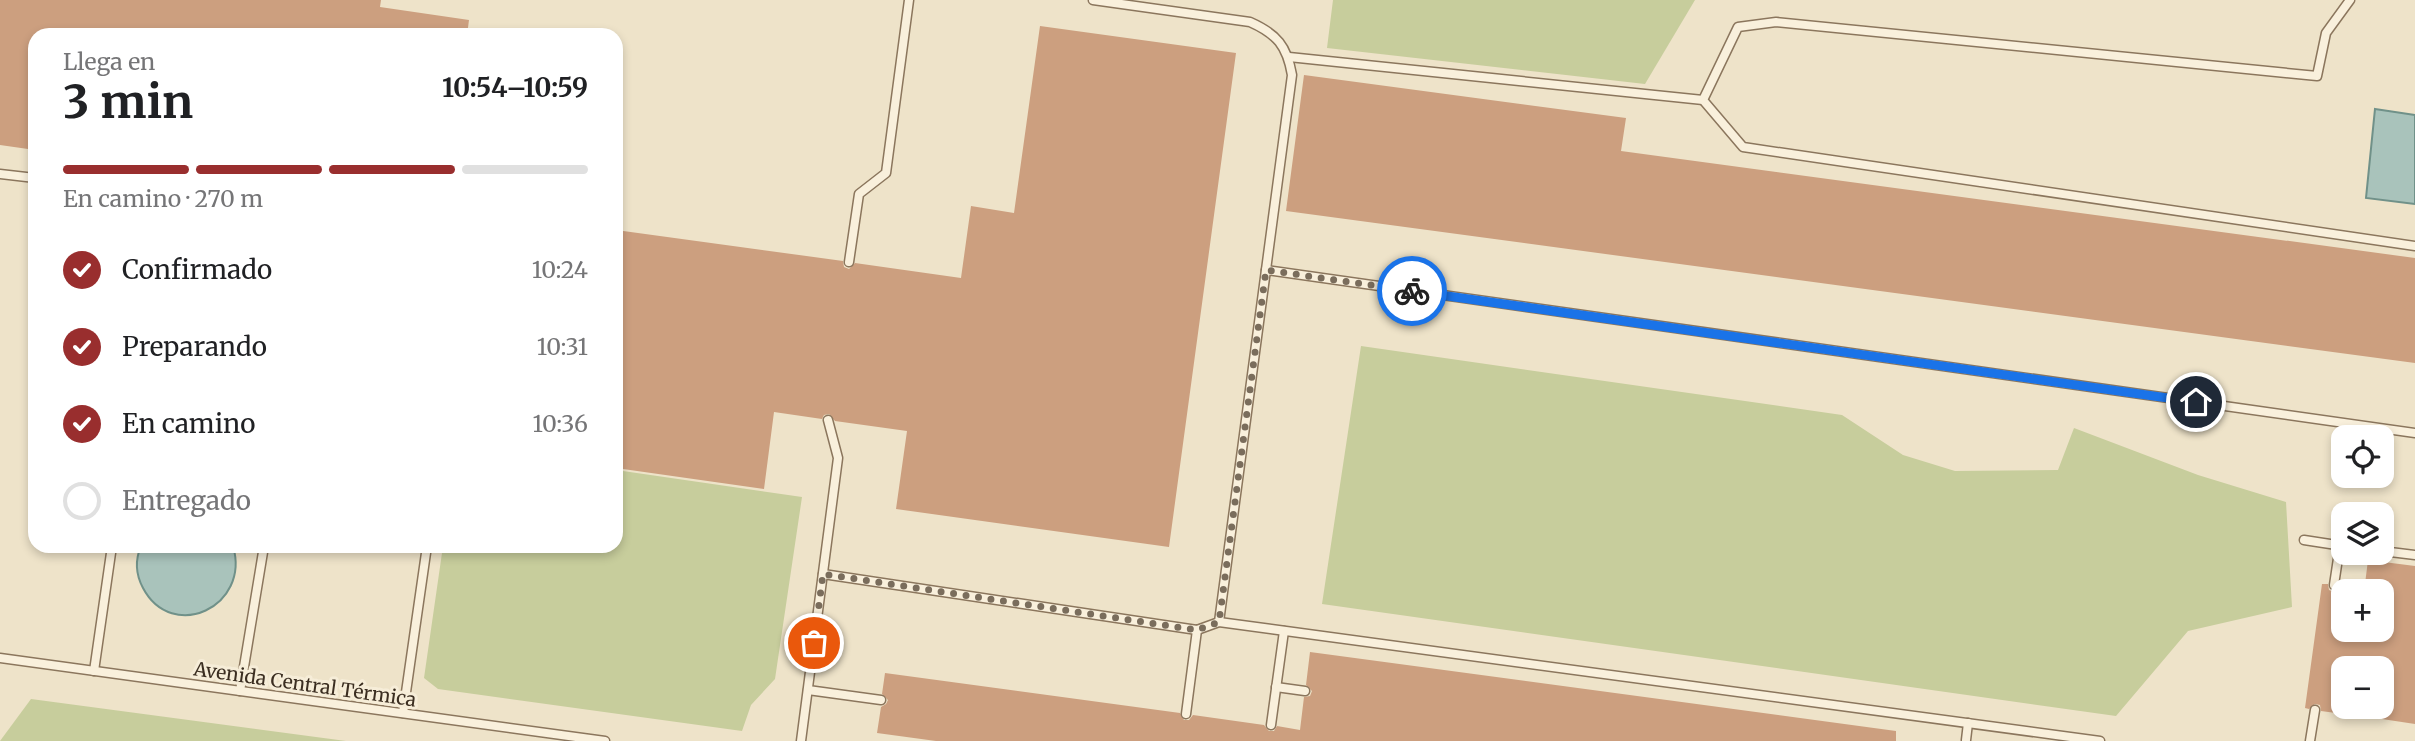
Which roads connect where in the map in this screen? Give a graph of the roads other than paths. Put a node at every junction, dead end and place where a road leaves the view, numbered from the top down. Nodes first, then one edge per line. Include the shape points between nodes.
1 (909, 0) edge
2 (1093, 0) edge
3 (2350, 0) edge
4 (1289, 57) junction
5 (1703, 100) junction
6 (0, 174) edge
7 (28, 177) edge
8 (2415, 246) edge
9 (849, 262) dead end
10 (1266, 270) junction
11 (828, 420) dead end
12 (2415, 433) edge
13 (2304, 541) dead end
14 (2331, 544) edge
15 (2394, 552) edge
16 (111, 553) edge
17 (263, 553) edge
18 (426, 553) edge
19 (2415, 555) edge
20 (823, 574) junction
21 (1219, 622) junction
22 (1197, 630) junction
23 (1283, 631) junction
24 (0, 658) edge
25 (94, 671) junction
26 (1276, 687) junction
27 (808, 690) junction
28 (240, 691) junction
29 (1305, 691) dead end
30 (881, 700) dead end
31 (2315, 710) dead end
32 (403, 713) junction
33 (1186, 714) dead end
34 (1968, 723) junction
35 (1271, 725) dead end
36 (1966, 740) edge
37 (605, 741) edge
38 (801, 741) edge
39 (2100, 741) edge
40 (2310, 741) edge

1 - 9 lane via 886,173 859,194
2 - 4 lane via 1250,22 1267,29
3 - 5 lane via 2326,33 2317,76 1776,22 1738,27
4 - 5 lane
4 - 10 lane via 1292,75
5 - 8 lane via 1742,147
6 - 7 lane
10 - 12 lane
10 - 21 lane
11 - 20 lane via 838,458
13 - 14 lane
15 - 19 lane
16 - 25 lane
17 - 28 lane
18 - 32 lane
20 - 22 lane
20 - 27 lane
21 - 22 lane
21 - 23 lane
22 - 33 lane
23 - 26 lane
23 - 34 lane
24 - 25 lane, Avenida Central Térmica
25 - 28 lane, Avenida Central Térmica
26 - 29 lane
26 - 35 lane
27 - 30 lane
27 - 38 lane
28 - 32 lane, Avenida Central Térmica
31 - 40 lane
32 - 37 lane, Avenida Central Térmica
34 - 36 lane
34 - 39 lane

